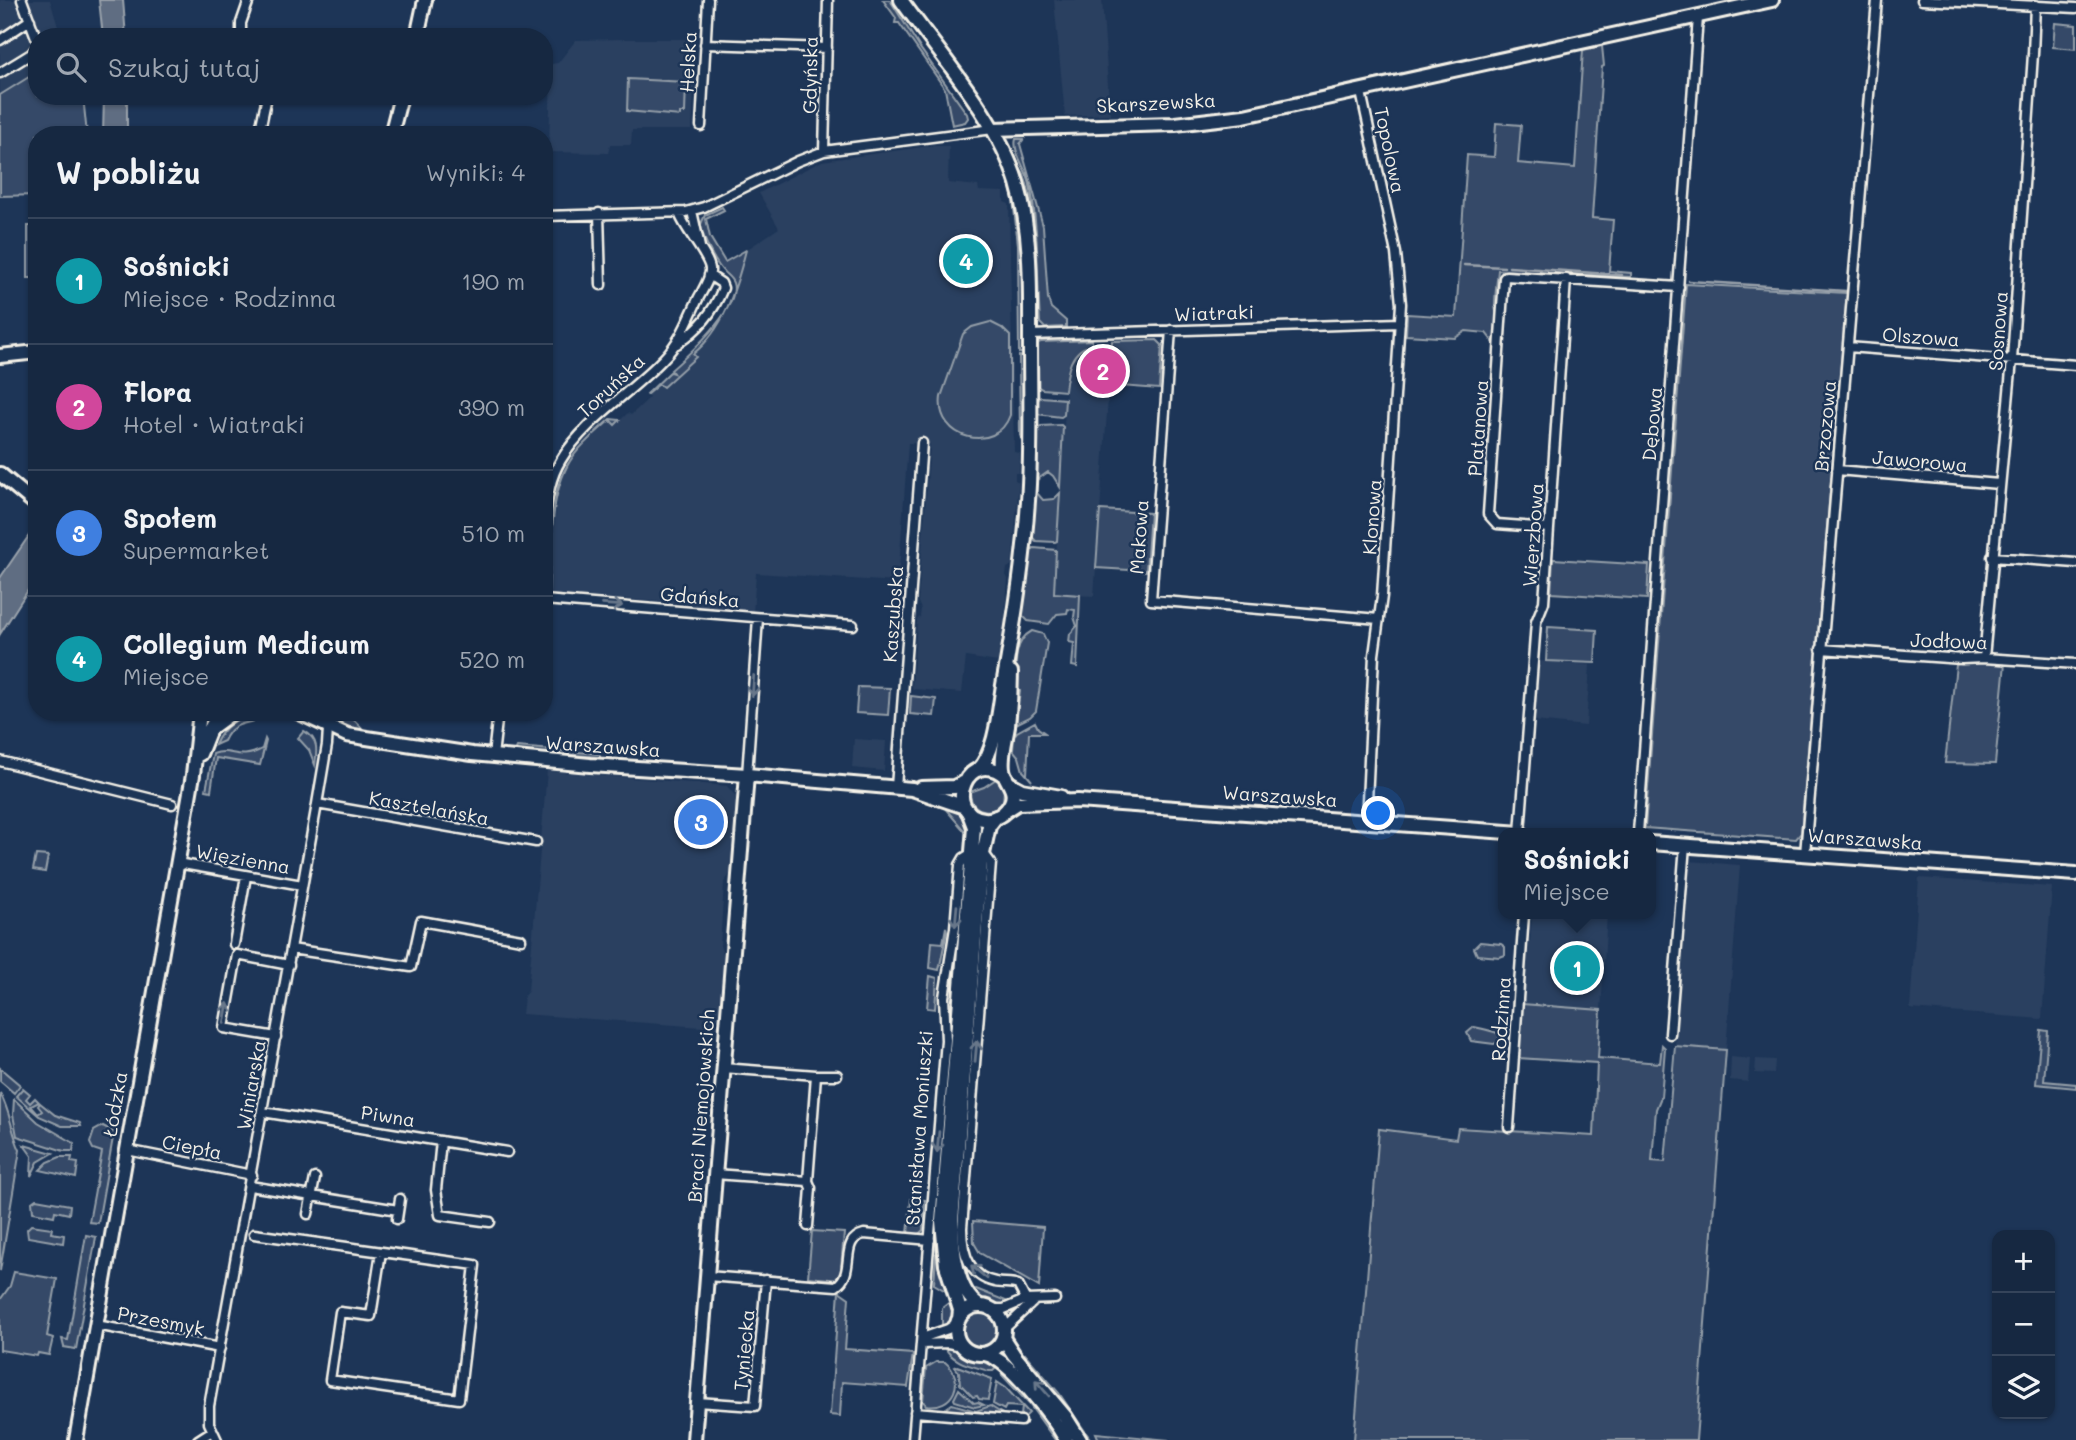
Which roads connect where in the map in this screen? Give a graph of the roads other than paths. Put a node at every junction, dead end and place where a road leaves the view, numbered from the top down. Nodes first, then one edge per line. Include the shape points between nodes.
1 (22, 0) edge
2 (249, 0) edge
3 (425, 0) edge
4 (708, 0) edge
5 (828, 0) edge
6 (901, 0) edge
7 (1772, 0) edge
8 (1877, 0) edge
9 (1922, 0) edge
10 (2035, 5) junction
11 (2076, 8) edge
12 (1699, 17) junction
13 (30, 20) junction
14 (33, 28) edge
15 (241, 28) edge
16 (419, 28) edge
17 (0, 40) edge
18 (705, 44) junction
19 (827, 48) junction
20 (28, 56) edge
21 (0, 73) edge
22 (1361, 92) junction
23 (265, 105) edge
24 (399, 105) edge
25 (262, 126) edge
26 (393, 126) edge
27 (701, 126) dead end
28 (993, 129) junction
29 (824, 151) junction
30 (692, 211) junction
31 (680, 213) junction
32 (599, 214) junction
33 (1388, 214) joint
34 (553, 216) edge
35 (700, 250) junction
36 (709, 275) junction
37 (1566, 279) junction
38 (601, 285) dead end
39 (1679, 287) junction
40 (693, 310) junction
41 (708, 317) junction
42 (1400, 323) junction
43 (1171, 330) junction
44 (1030, 335) junction
45 (673, 346) junction
46 (1848, 347) junction
47 (28, 353) edge
48 (0, 356) edge
49 (2012, 360) junction
50 (2076, 365) edge
51 (922, 443) dead end
52 (553, 470) edge
53 (1837, 470) junction
54 (0, 474) edge
55 (1999, 484) junction
56 (28, 497) edge
57 (1549, 528) junction
58 (1992, 557) junction
59 (2076, 563) edge
60 (553, 601) edge
61 (758, 618) junction
62 (1380, 619) junction
63 (853, 625) dead end
64 (1011, 642) junction
65 (1821, 649) junction
66 (1984, 658) junction
67 (2076, 664) edge
68 (199, 721) edge
69 (214, 721) edge
70 (221, 721) edge
71 (315, 721) edge
72 (328, 721) edge
73 (497, 721) edge
74 (328, 728) junction
75 (210, 729) junction
76 (493, 756) junction
77 (0, 761) edge
78 (978, 770) junction
79 (193, 775) junction
80 (747, 775) junction
81 (1008, 781) junction
82 (965, 782) junction
83 (896, 787) junction
84 (912, 789) junction
85 (1078, 801) junction
86 (172, 804) dead end
87 (317, 804) junction
88 (967, 809) junction
89 (1002, 813) junction
90 (1366, 822) junction
91 (1520, 828) edge
92 (1638, 828) edge
93 (1498, 831) edge
94 (536, 842) dead end
95 (1656, 843) edge
96 (1685, 845) junction
97 (977, 852) junction
98 (1805, 854) junction
99 (177, 863) junction
100 (2076, 874) edge
101 (246, 876) junction
102 (303, 885) junction
103 (1524, 919) edge
104 (521, 939) dead end
105 (234, 944) dead end
106 (291, 949) junction
107 (289, 965) junction
108 (1670, 1034) dead end
109 (276, 1037) junction
110 (723, 1068) junction
111 (816, 1075) junction
112 (837, 1075) dead end
113 (263, 1112) junction
114 (1509, 1127) dead end
115 (441, 1141) junction
116 (127, 1150) junction
117 (507, 1152) dead end
118 (715, 1174) junction
119 (252, 1175) junction
120 (315, 1178) dead end
121 (808, 1181) junction
122 (250, 1186) junction
123 (311, 1196) junction
124 (400, 1199) dead end
125 (308, 1213) dead end
126 (490, 1222) dead end
127 (808, 1226) dead end
128 (254, 1234) dead end
129 (930, 1240) junction
130 (381, 1252) junction
131 (707, 1276) junction
132 (766, 1280) junction
133 (1055, 1299) dead end
134 (1030, 1302) junction
135 (986, 1308) junction
136 (958, 1321) junction
137 (96, 1325) junction
138 (1004, 1334) junction
139 (922, 1341) junction
140 (962, 1346) junction
141 (220, 1348) junction
142 (985, 1354) junction
143 (697, 1402) junction
144 (914, 1417) junction
145 (1021, 1420) dead end
146 (212, 1431) junction
147 (76, 1440) edge
148 (198, 1440) edge
149 (216, 1440) edge
150 (694, 1440) edge
151 (913, 1440) edge
152 (1066, 1440) edge
153 (1080, 1440) edge

1 - 13 street
2 - 15 street
3 - 16 main road
4 - 18 street, Helska
5 - 19 street, Gdyńska
6 - 28 main road
7 - 12 main road, Skarszewska
8 - 46 street, Brzozowa
9 - 10 street
10 - 11 street
10 - 49 street, Sosnowa
12 - 22 main road, Skarszewska
12 - 39 street, Dębowa
13 - 14 street
13 - 17 street
18 - 19 street
18 - 27 street, Helska
19 - 29 street, Gdyńska
20 - 21 street
22 - 28 main road, Skarszewska via 1205,121
22 - 33 street, Topolowa
23 - 25 street
24 - 26 main road
28 - 29 street, Skarszewska
28 - 44 main road via 1012,169 1023,209
29 - 30 street, Skarszewska
30 - 31 street, Skarszewska
30 - 35 street
31 - 32 street, Skarszewska
31 - 35 street
32 - 34 street, Skarszewska
32 - 38 street
33 - 42 street, Klonowa via 1399,270
35 - 36 street
36 - 40 street, Toruńska
36 - 41 street via 723,288
37 - 39 street
37 - 57 street, Wierzbowa
37 - 57 street, Platanowa via 1504,278 1488,514 1497,524
39 - 92 street, Dębowa
40 - 41 street
40 - 45 street, Toruńska
41 - 45 street, Toruńska
42 - 43 street, Wiatraki
42 - 62 street, Klonowa
43 - 44 street, Wiatraki
43 - 62 street, Makowa via 1150,600
44 - 64 main road via 1028,498
45 - 52 street, Toruńska via 577,439
46 - 49 street, Olszowa
46 - 53 street, Brzozowa
47 - 48 main road
49 - 50 street, Olszowa
49 - 55 street, Sosnowa
51 - 83 street, Kaszubska
53 - 55 street, Jaworowa
53 - 65 street, Brzozowa
54 - 56 main road
55 - 58 street, Sosnowa
57 - 91 street, Wierzbowa via 1544,602 1536,622
58 - 59 street
58 - 66 street, Sosnowa
60 -> 61 street, Gdańska
61 - 63 street, Gdańska
61 -> 80 street
62 - 90 street, Klonowa via 1374,655
64 - 78 main road via 995,728
64 - 81 main road via 1011,700 1002,768
65 - 66 street, Jodłowa
65 - 98 street, Brzozowa
66 - 67 street, Jodłowa
68 - 79 main road, Łódzka
69 - 75 main road, Łódzka
70 - 75 main road
71 - 74 main road, Warszawska
72 - 74 street, Winiarska
73 - 76 street
74 - 76 main road, Warszawska via 372,740
74 - 87 street, Winiarska
75 - 79 main road, Łódzka
76 - 80 main road, Warszawska
77 - 86 street
78 - 81 main road via 991,769
78 - 82 main road
79 - 99 main road, Łódzka
80 - 83 main road, Warszawska
80 - 110 main road, Braci Niemojowskich
81 - 85 main road, Warszawska via 1022,790
81 - 89 main road via 1012,797
82 - 84 main road, Warszawska via 954,787
82 - 88 main road via 962,794
83 - 84 main road, Warszawska
84 - 88 main road, Warszawska
85 - 89 main road, Warszawska via 1018,803
85 - 90 main road, Warszawska
87 - 94 street, Kasztelańska
87 - 102 street, Winiarska
88 - 89 main road via 983,819
88 - 97 main road, Stanisława Moniuszki
89 - 97 main road, Stanisława Moniuszki via 989,826
90 - 93 main road, Warszawska
95 - 96 main road, Warszawska
96 - 98 main road, Warszawska
96 - 108 street
97 -> 129 street, Stanisława Moniuszki via 960,865 944,998 947,1032
134 -> 97 street, Stanisława Moniuszki via 1018,1285 994,1282 974,1270 962,1239 991,863
97 - 135 main road, Stanisława Moniuszki via 952,1231 958,1272 973,1302
97 - 136 main road, Stanisława Moniuszki via 942,1221 946,1265 960,1310
98 - 100 main road, Warszawska
99 - 101 street, Więzienna
99 - 116 main road, Łódzka
101 - 102 street, Więzienna
101 - 105 street
102 - 106 street, Winiarska
103 - 114 street, Rodzinna
104 - 106 street via 421,921 411,967
106 - 107 street, Winiarska
107 - 109 street, Winiarska
109 -> 107 street via 224,1028 237,955
109 - 113 street, Winiarska
110 - 111 street
110 - 118 main road, Braci Niemojowskich
111 - 112 street
111 - 121 street
113 - 115 street, Piwna
113 - 119 street, Winiarska
115 - 117 street, Piwna
115 - 126 street via 436,1190 440,1215
116 - 119 street, Ciepła
116 - 137 main road, Łódzka
118 - 121 street
118 - 131 main road, Braci Niemojowskich
119 - 122 street, Winiarska
120 - 123 street
121 - 127 street
122 - 123 street
122 - 141 street, Winiarska
123 - 124 street via 398,1214
123 - 125 street
128 - 130 street
129 - 132 street via 856,1236 850,1244 846,1276 836,1286
129 - 139 street, Stanisława Moniuszki
130 - 130 street via 475,1265 459,1399 330,1380 340,1312 371,1316
131 - 132 street
131 - 143 main road, Braci Niemojowskich
132 - 143 street, Tyniecka via 755,1406
133 - 134 street
134 - 135 street
134 - 138 street
135 - 136 main road via 968,1310
135 - 138 main road via 1001,1318
136 - 139 street
136 - 140 main road
137 - 141 street, Przesmyk
137 - 147 main road, Łódzka
138 - 142 main road via 996,1348
153 -> 138 main road via 1014,1355
139 - 140 street
139 - 144 street, Stanisława Moniuszki
140 - 142 main road
141 - 146 street, Winiarska via 209,1406
142 - 152 main road via 995,1357 1016,1377
143 - 150 main road, Braci Niemojowskich
144 - 145 street
144 - 151 street, Stanisława Moniuszki
146 - 148 street
146 - 149 street

